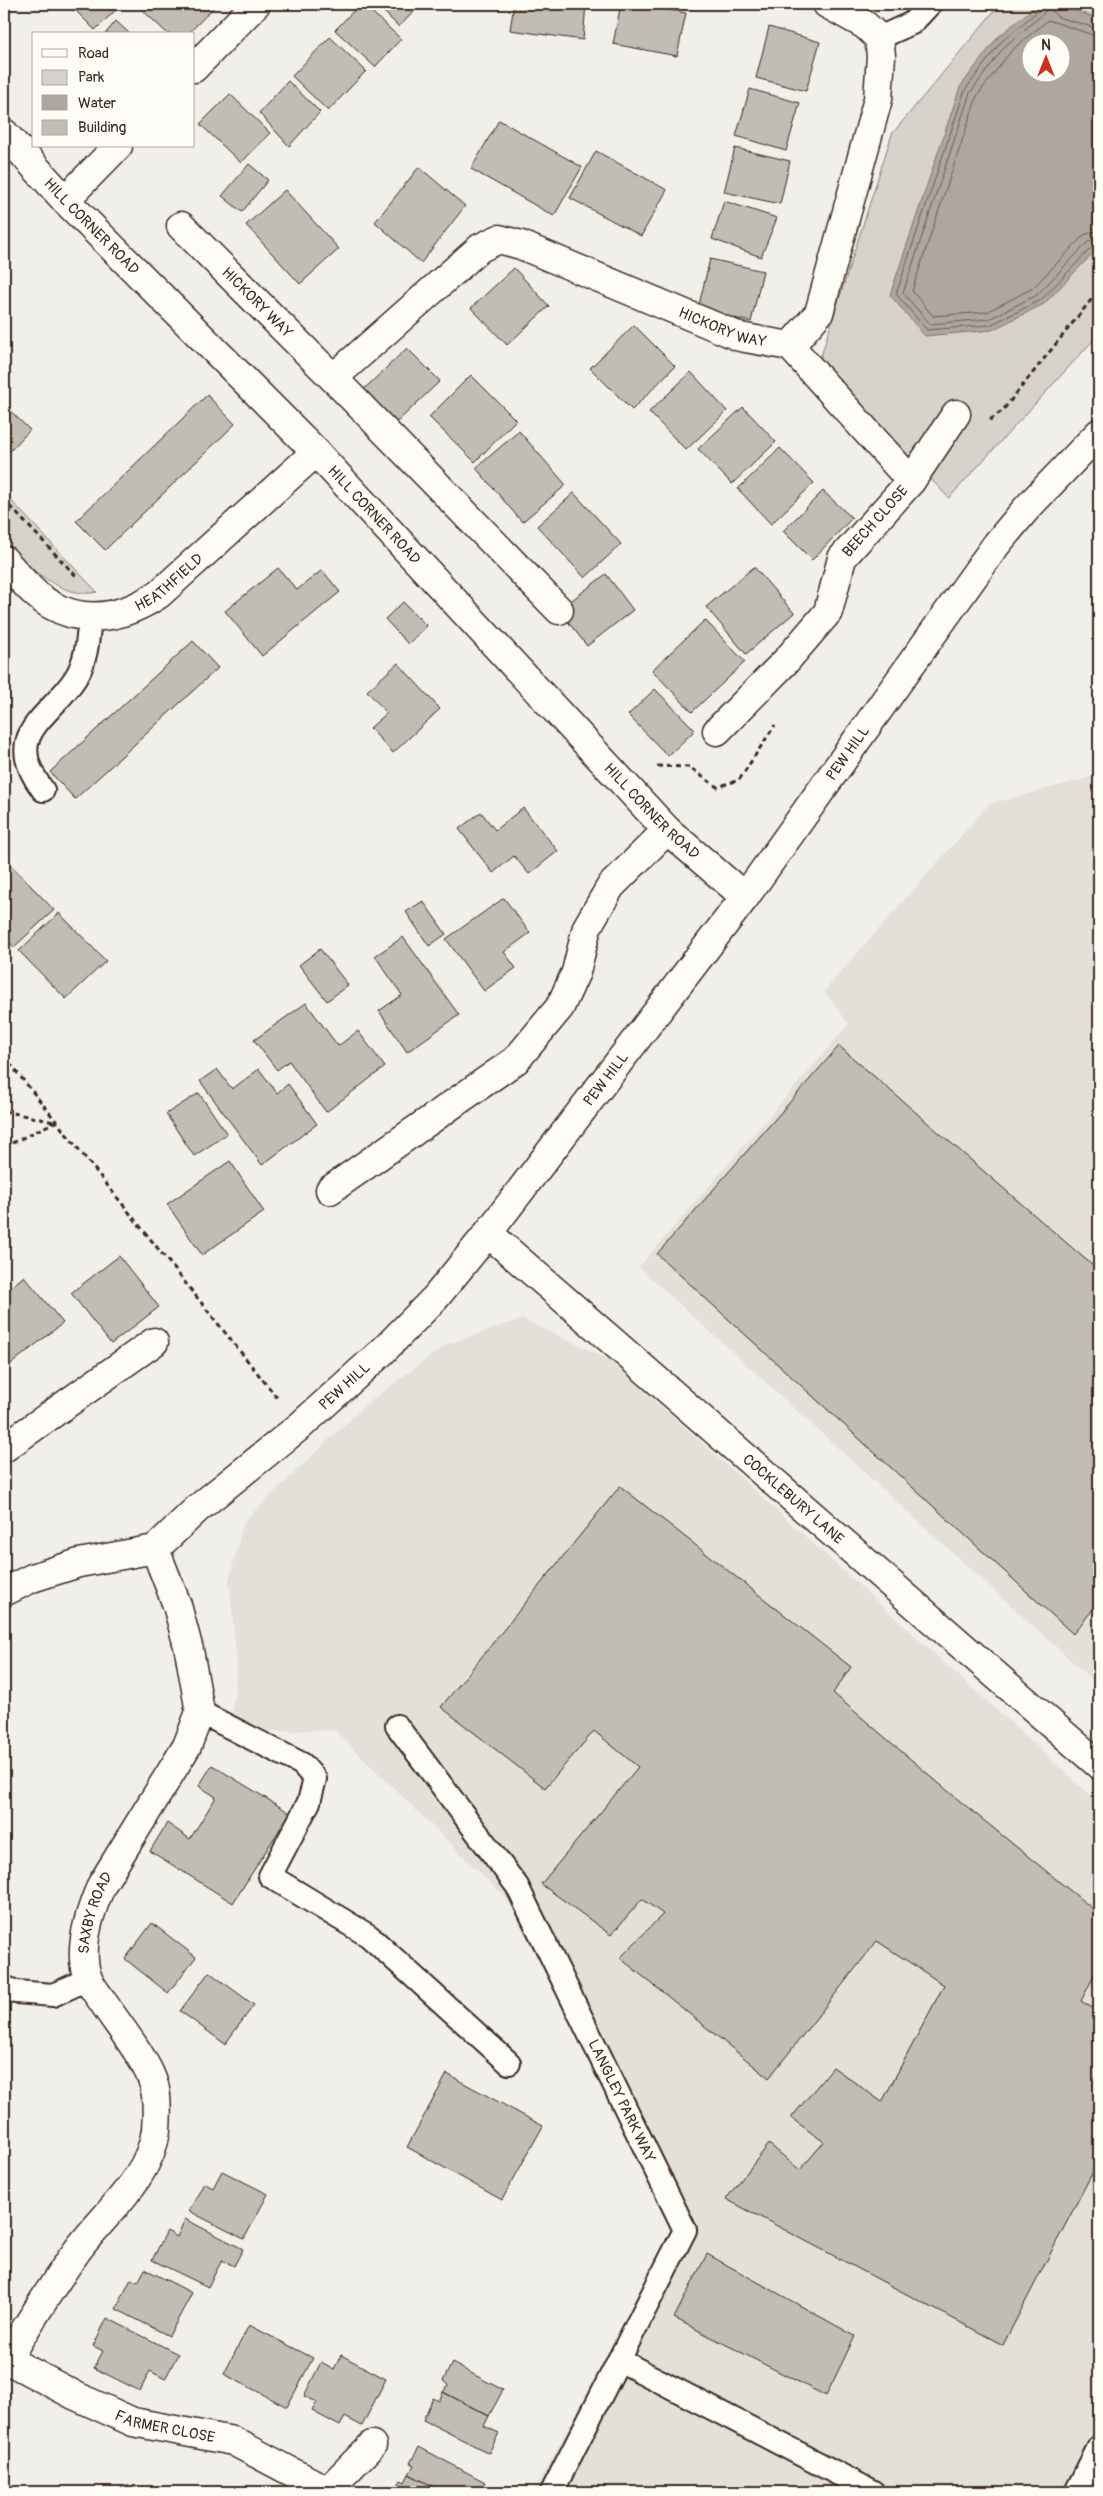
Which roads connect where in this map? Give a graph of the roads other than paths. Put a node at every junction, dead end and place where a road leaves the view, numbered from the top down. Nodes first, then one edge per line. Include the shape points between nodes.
1 (256, 4) edge
2 (827, 4) edge
3 (930, 4) edge
4 (879, 38) junction
5 (195, 67) edge
6 (4, 133) edge
7 (116, 148) edge
8 (65, 200) junction
9 (181, 226) dead end
10 (790, 346) junction
11 (333, 378) junction
12 (956, 414) dead end
13 (1099, 433) edge
14 (316, 452) junction
15 (911, 481) junction
16 (4, 560) edge
17 (559, 610) dead end
18 (102, 616) junction
19 (717, 731) dead end
20 (43, 790) dead end
21 (668, 830) junction
22 (745, 897) junction
23 (330, 1190) dead end
24 (488, 1233) junction
25 (154, 1342) dead end
26 (4, 1448) edge
27 (155, 1549) junction
28 (4, 1592) edge
29 (200, 1712) junction
30 (397, 1726) dead end
31 (1099, 1765) edge
32 (88, 1979) junction
33 (4, 1987) edge
34 (509, 2063) dead end
35 (619, 2360) junction
36 (5, 2361) edge
37 (372, 2445) dead end
38 (1099, 2447) edge
39 (326, 2491) edge
40 (552, 2492) edge
41 (873, 2492) edge
42 (1076, 2492) edge

1 - 5 street
2 - 4 street via 865,25
3 - 4 lane via 912,23
4 - 10 street via 878,99 818,313
6 - 8 street, HILL CORNER ROAD
7 - 8 street
8 - 14 street, HILL CORNER ROAD
9 - 11 street, HICKORY WAY
10 - 11 street, HICKORY WAY via 740,337 521,245 499,239 480,248
10 - 15 street, BEECH CLOSE
11 - 17 street, HICKORY WAY
12 - 15 street
13 - 22 street, PEW HILL via 996,545
14 - 18 street, HEATHFIELD via 159,594 139,608
14 - 21 street, HILL CORNER ROAD
15 - 19 street, BEECH CLOSE via 842,558 828,612 786,661
16 - 18 street, HEATHFIELD via 50,605 71,614
18 - 20 lane via 79,671 69,688 36,721 26,746 28,762
21 - 22 street, HILL CORNER ROAD
21 - 23 street via 611,886 587,927 576,972 560,1007 516,1060
22 - 24 street, PEW HILL
24 - 27 street, PEW HILL via 383,1351 300,1426 196,1509
24 - 31 street, COCKLEBURY LANE
25 - 26 street
27 - 28 street via 79,1563 32,1578
27 - 29 street via 177,1605
29 - 32 street, SAXBY ROAD via 187,1746 102,1884 92,1907 86,1931
29 - 34 lane via 302,1764 315,1779 309,1802 270,1876 370,1936
30 - 35 lane, LANGLEY PARK WAY via 517,1886 685,2230
32 - 33 lane via 53,1995 16,1992
32 - 36 street via 154,2084 157,2107 152,2149 140,2173 74,2254
35 - 40 lane, LANGLEY PARK WAY
35 - 41 lane
36 - 39 street, FARMER CLOSE via 133,2422 233,2441
37 - 39 street, FARMER CLOSE
38 - 42 lane

